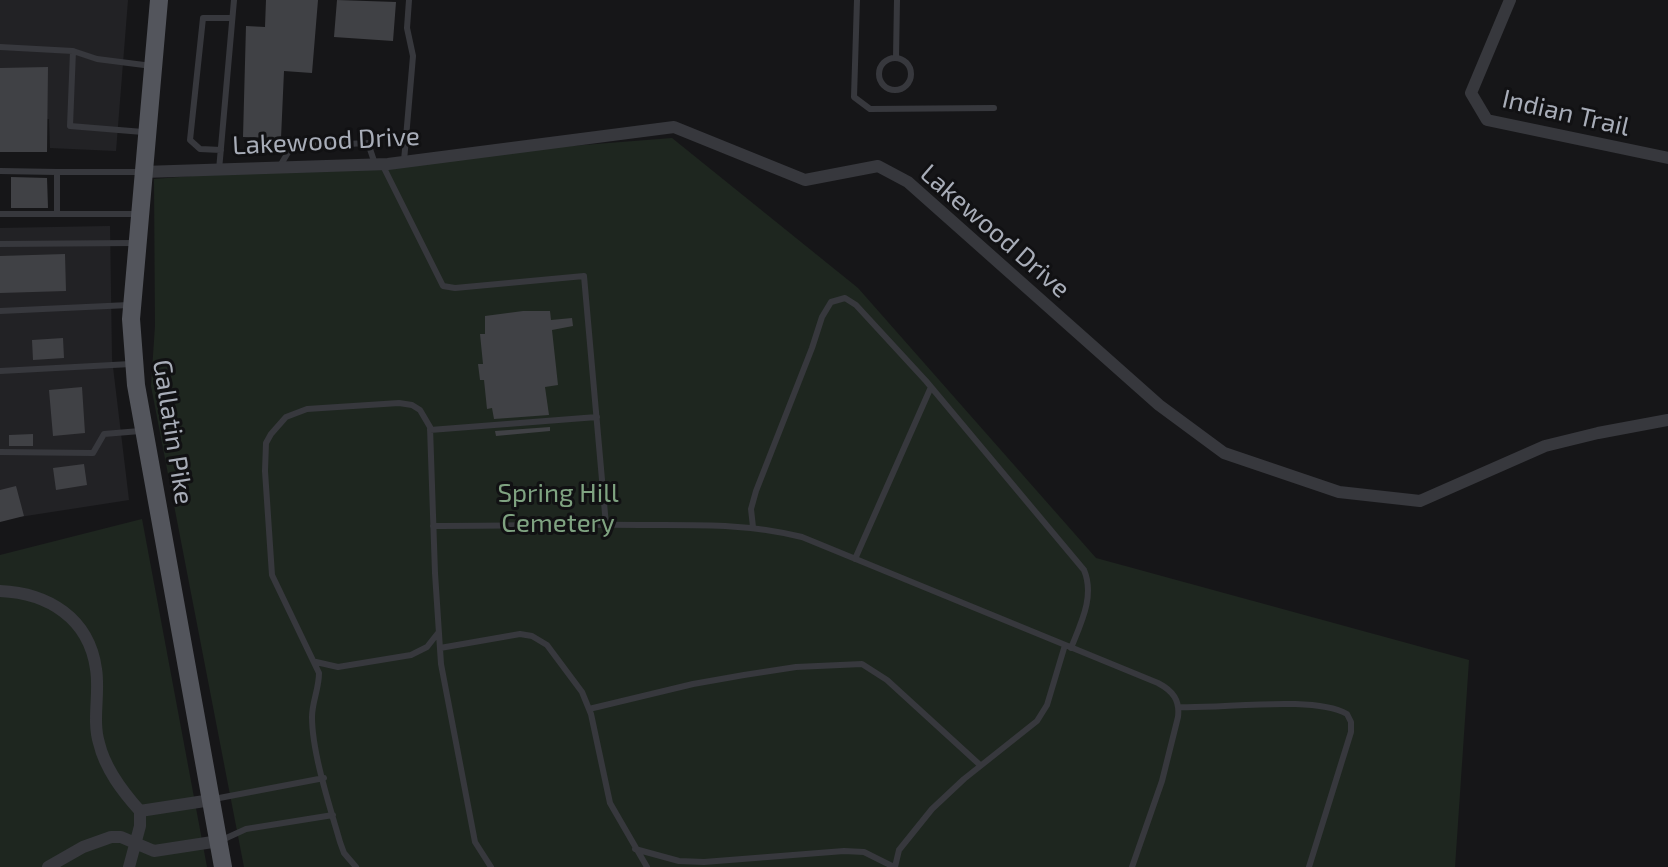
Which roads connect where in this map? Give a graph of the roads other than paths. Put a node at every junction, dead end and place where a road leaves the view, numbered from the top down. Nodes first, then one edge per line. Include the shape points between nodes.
1 (159, 0) edge
2 (234, 0) edge
3 (409, 0) edge
4 (857, 0) edge
5 (897, 0) edge
6 (1510, 0) edge
7 (232, 18) junction
8 (0, 47) edge
9 (73, 51) junction
10 (896, 58) junction
11 (153, 66) junction
12 (894, 90) junction
13 (994, 108) dead end
14 (897, 109) junction
15 (147, 132) junction
16 (221, 150) junction
17 (1668, 158) edge
18 (404, 161) junction
19 (379, 164) junction
20 (279, 167) junction
21 (219, 170) junction
22 (0, 171) edge
23 (57, 172) junction
24 (143, 172) junction
25 (0, 214) edge
26 (57, 214) junction
27 (140, 214) junction
28 (137, 243) junction
29 (0, 244) edge
30 (132, 305) junction
31 (0, 311) edge
32 (134, 364) junction
33 (0, 371) edge
34 (931, 387) junction
35 (597, 417) junction
36 (1668, 420) edge
37 (430, 430) junction
38 (144, 431) junction
39 (0, 452) edge
40 (606, 525) junction
41 (433, 526) junction
42 (753, 527) junction
43 (855, 559) junction
44 (0, 591) edge
45 (438, 633) junction
46 (1068, 647) junction
47 (440, 648) junction
48 (316, 662) junction
49 (1179, 707) junction
50 (589, 709) junction
51 (980, 765) junction
52 (324, 778) junction
53 (211, 800) junction
54 (140, 811) junction
55 (333, 815) junction
56 (219, 841) junction
57 (135, 843) junction
58 (635, 849) junction
59 (692, 864) edge
60 (48, 867) edge
61 (129, 867) edge
62 (223, 867) edge
63 (356, 867) edge
64 (491, 867) edge
65 (647, 867) edge
66 (894, 867) edge
67 (1132, 867) edge
68 (1309, 867) edge

1 - 11 main road, Gallatin Pike
2 - 7 lane
3 - 18 lane via 413,56
4 - 14 lane via 854,97 870,109
5 - 10 lane
6 - 17 street, Indian Trail via 1471,93 1487,120
7 - 16 lane
7 - 16 lane via 203,18 190,140 200,149
8 - 9 lane
9 - 11 lane
9 - 15 lane via 70,126
10 - 12 lane via 879,70 884,86
10 - 12 lane via 906,61 911,75 908,85
11 - 15 main road, Gallatin Pike
12 - 14 lane
13 - 14 lane
15 - 24 main road, Gallatin Pike
16 - 21 lane
18 - 19 street, Lakewood Drive
18 - 36 street, Lakewood Drive via 674,127 805,180 878,166 908,182 1159,405 1224,453 1339,492 1420,501 1545,446
19 - 20 street, Lakewood Drive
19 - 20 lane via 368,143 290,149
19 - 35 lane via 443,286 584,276
20 - 21 street, Lakewood Drive
21 - 24 street, Lakewood Drive
22 - 23 lane
23 - 24 lane
23 - 26 lane
24 - 27 main road, Gallatin Pike
25 - 26 lane
26 - 27 lane
27 - 28 main road, Gallatin Pike
28 - 29 lane
28 - 30 main road, Gallatin Pike
30 - 31 lane
30 - 32 main road, Gallatin Pike
32 - 33 lane
32 - 38 main road, Gallatin Pike
34 - 42 lane via 851,300 831,302 756,491
34 - 43 lane
34 - 46 lane via 1084,570 1089,593
35 - 37 lane
35 - 40 lane
37 - 41 lane
37 - 48 lane via 412,405 307,409 286,417 266,443 272,575
38 - 39 lane via 104,434 93,453
38 - 53 main road, Gallatin Pike
40 - 41 lane
40 - 42 lane
41 - 45 lane
42 - 43 lane via 802,537
43 - 46 lane
44 - 54 street via 50,601 77,624 97,670 97,740 125,795
45 - 47 lane
45 - 48 lane via 411,655 338,667
46 - 49 lane via 1158,683
46 - 51 lane via 1037,721
47 - 50 lane via 532,636 555,653
47 - 64 lane via 471,825
48 - 52 lane via 319,686 312,721
49 - 67 lane via 1162,781
49 - 68 lane via 1308,706 1349,717 1348,742
50 - 51 lane via 744,675 862,664 878,671
50 - 58 lane via 610,803
51 - 66 lane via 909,835
52 - 53 lane
52 - 55 lane
53 - 54 street
53 - 56 main road, Gallatin Pike
54 - 57 street
55 - 56 lane via 246,829
55 - 63 lane via 344,853
56 - 57 street via 154,851
56 - 62 main road, Gallatin Pike
57 - 60 street via 111,837
57 - 61 street
58 - 59 lane
58 - 65 lane
59 - 66 lane via 844,851 864,852

